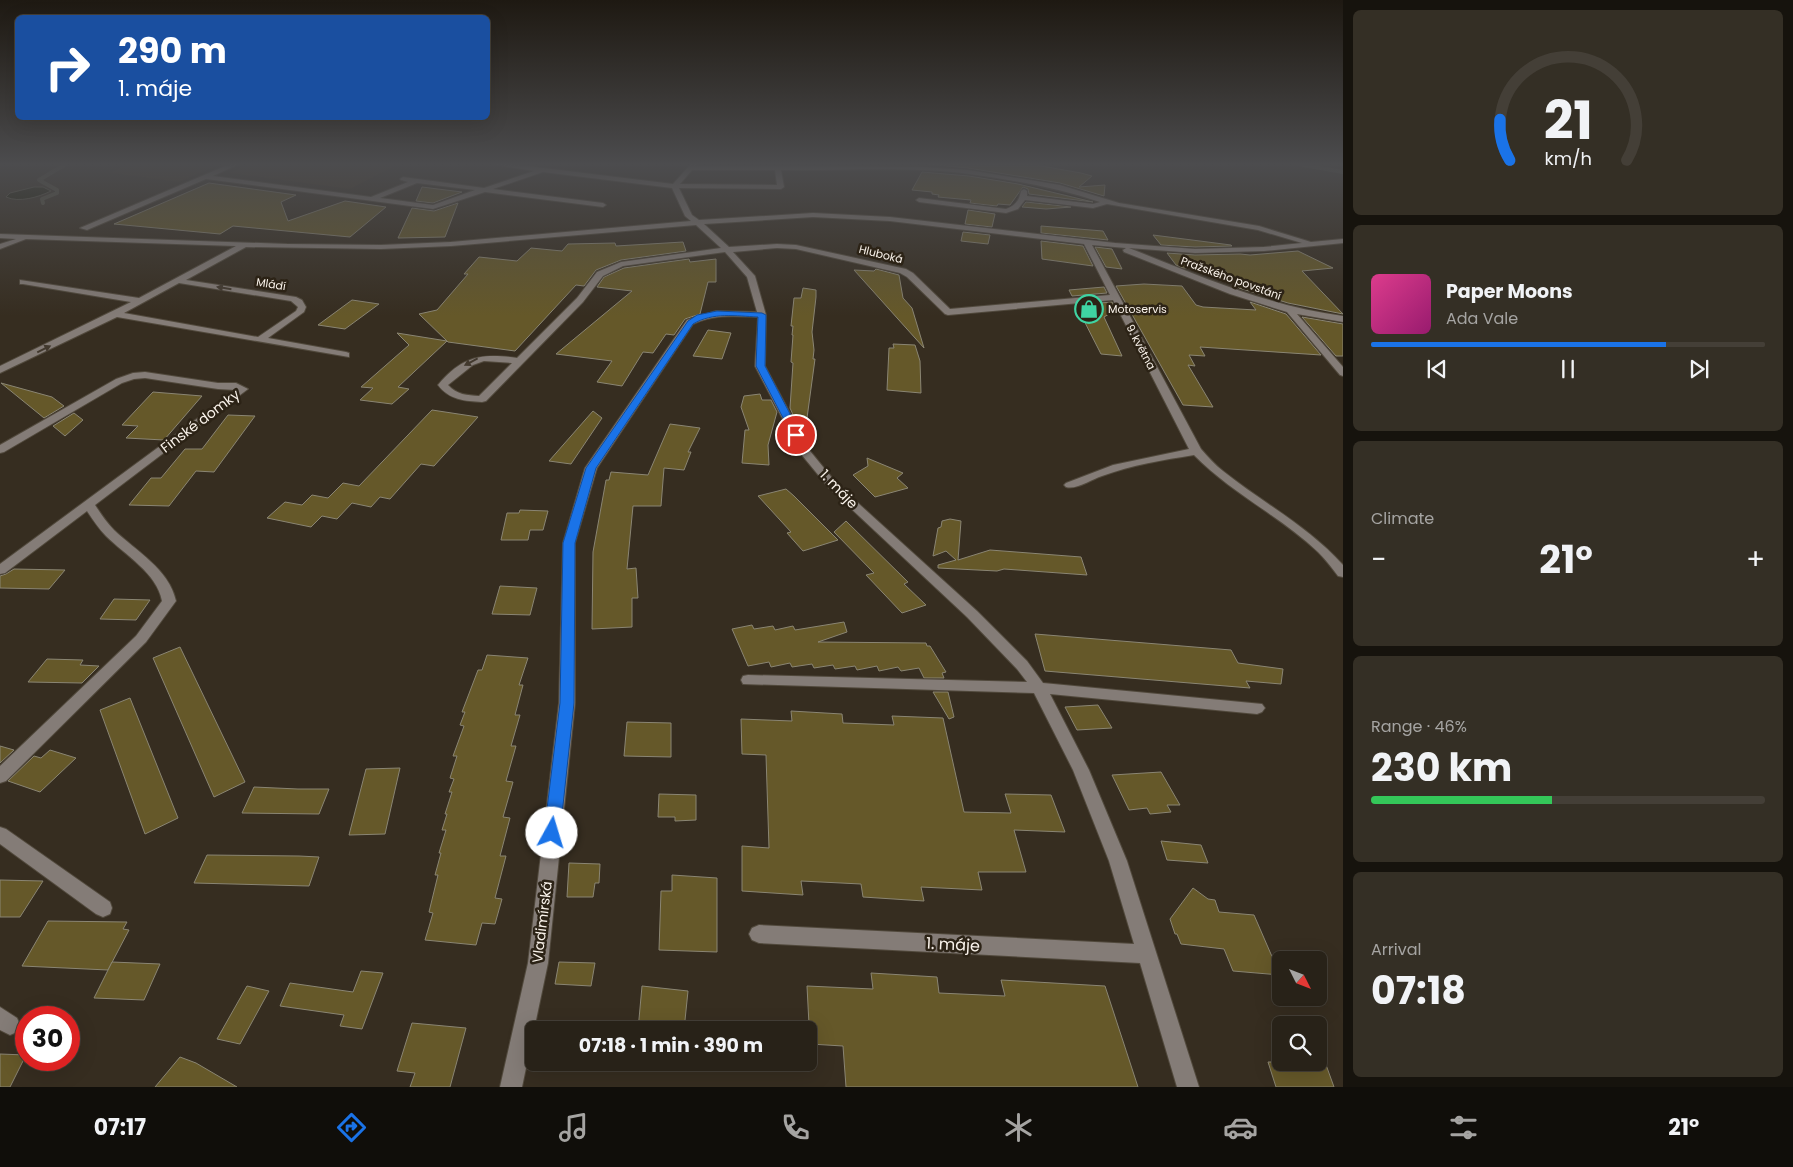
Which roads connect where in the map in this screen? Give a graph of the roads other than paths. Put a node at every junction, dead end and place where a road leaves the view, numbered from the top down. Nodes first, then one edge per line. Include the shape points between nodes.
1 (116, 215) edge
2 (688, 215) edge
3 (1178, 215) edge
4 (698, 223) junction
5 (84, 228) dead end
6 (0, 236) edge
7 (29, 237) junction
8 (1343, 241) edge
9 (1087, 242) junction
10 (1313, 244) junction
11 (244, 245) junction
12 (1115, 245) junction
13 (0, 247) edge
14 (724, 250) junction
15 (180, 280) junction
16 (23, 282) dead end
17 (1115, 297) junction
18 (139, 301) junction
19 (1291, 312) junction
20 (116, 314) junction
21 (762, 315) junction
22 (1343, 319) edge
23 (261, 339) junction
24 (346, 355) dead end
25 (518, 361) junction
26 (0, 370) edge
27 (1343, 372) edge
28 (0, 450) edge
29 (1196, 451) junction
30 (1070, 485) dead end
31 (88, 504) junction
32 (0, 570) edge
33 (1343, 574) edge
34 (748, 680) dead end
35 (1039, 688) junction
36 (1257, 708) dead end
37 (0, 776) edge
38 (0, 834) edge
39 (103, 908) dead end
40 (759, 934) dead end
41 (1148, 954) junction
42 (511, 1087) edge
43 (1188, 1087) edge

1 - 5 street
2 - 4 street, 1. máje
3 - 10 street via 1259,228
4 - 9 street via 786,216 861,216
4 - 11 street via 412,246
4 - 14 street, 1. máje
6 - 7 street
7 - 11 street
7 - 13 street
8 - 10 street
9 - 12 street
9 - 17 street, 9. května
10 - 12 street via 1222,252
11 - 15 street
12 - 19 street, Pražského povstání
14 - 17 street, Hluboká via 777,246 796,248 894,268 910,275 948,312
14 - 21 street, 1. máje via 751,276
14 - 25 street, Hluboká via 621,264 600,274 580,300
15 - 18 street
23 -> 15 street, Mládí via 300,312 300,302
16 - 18 street
17 - 29 street, 9. května
18 - 20 street
19 - 22 street, Pražského povstání
19 - 27 street
20 - 23 street
26 -> 20 street
21 - 35 street, 1. máje via 760,366 806,452 833,486 972,614 1022,665
21 - 42 street, Vladimírská via 717,313 700,316 690,322 591,468 569,543 567,703 538,963
23 - 24 street
25 -> 25 street, Hluboká via 488,357 476,359 443,385 446,392 456,396 482,399
28 - 31 street, Finské domky via 133,376 164,377 243,389
29 - 30 street via 1129,462
29 - 33 street, 9. května via 1218,473 1323,550
31 - 32 street, Finské domky
31 - 37 street via 108,531 167,589 169,601 141,639
34 - 35 street
35 - 36 street
35 - 41 street, 1. máje via 1081,770 1118,861
38 - 39 street
40 - 41 street, 1. máje
41 - 43 street, 1. máje

